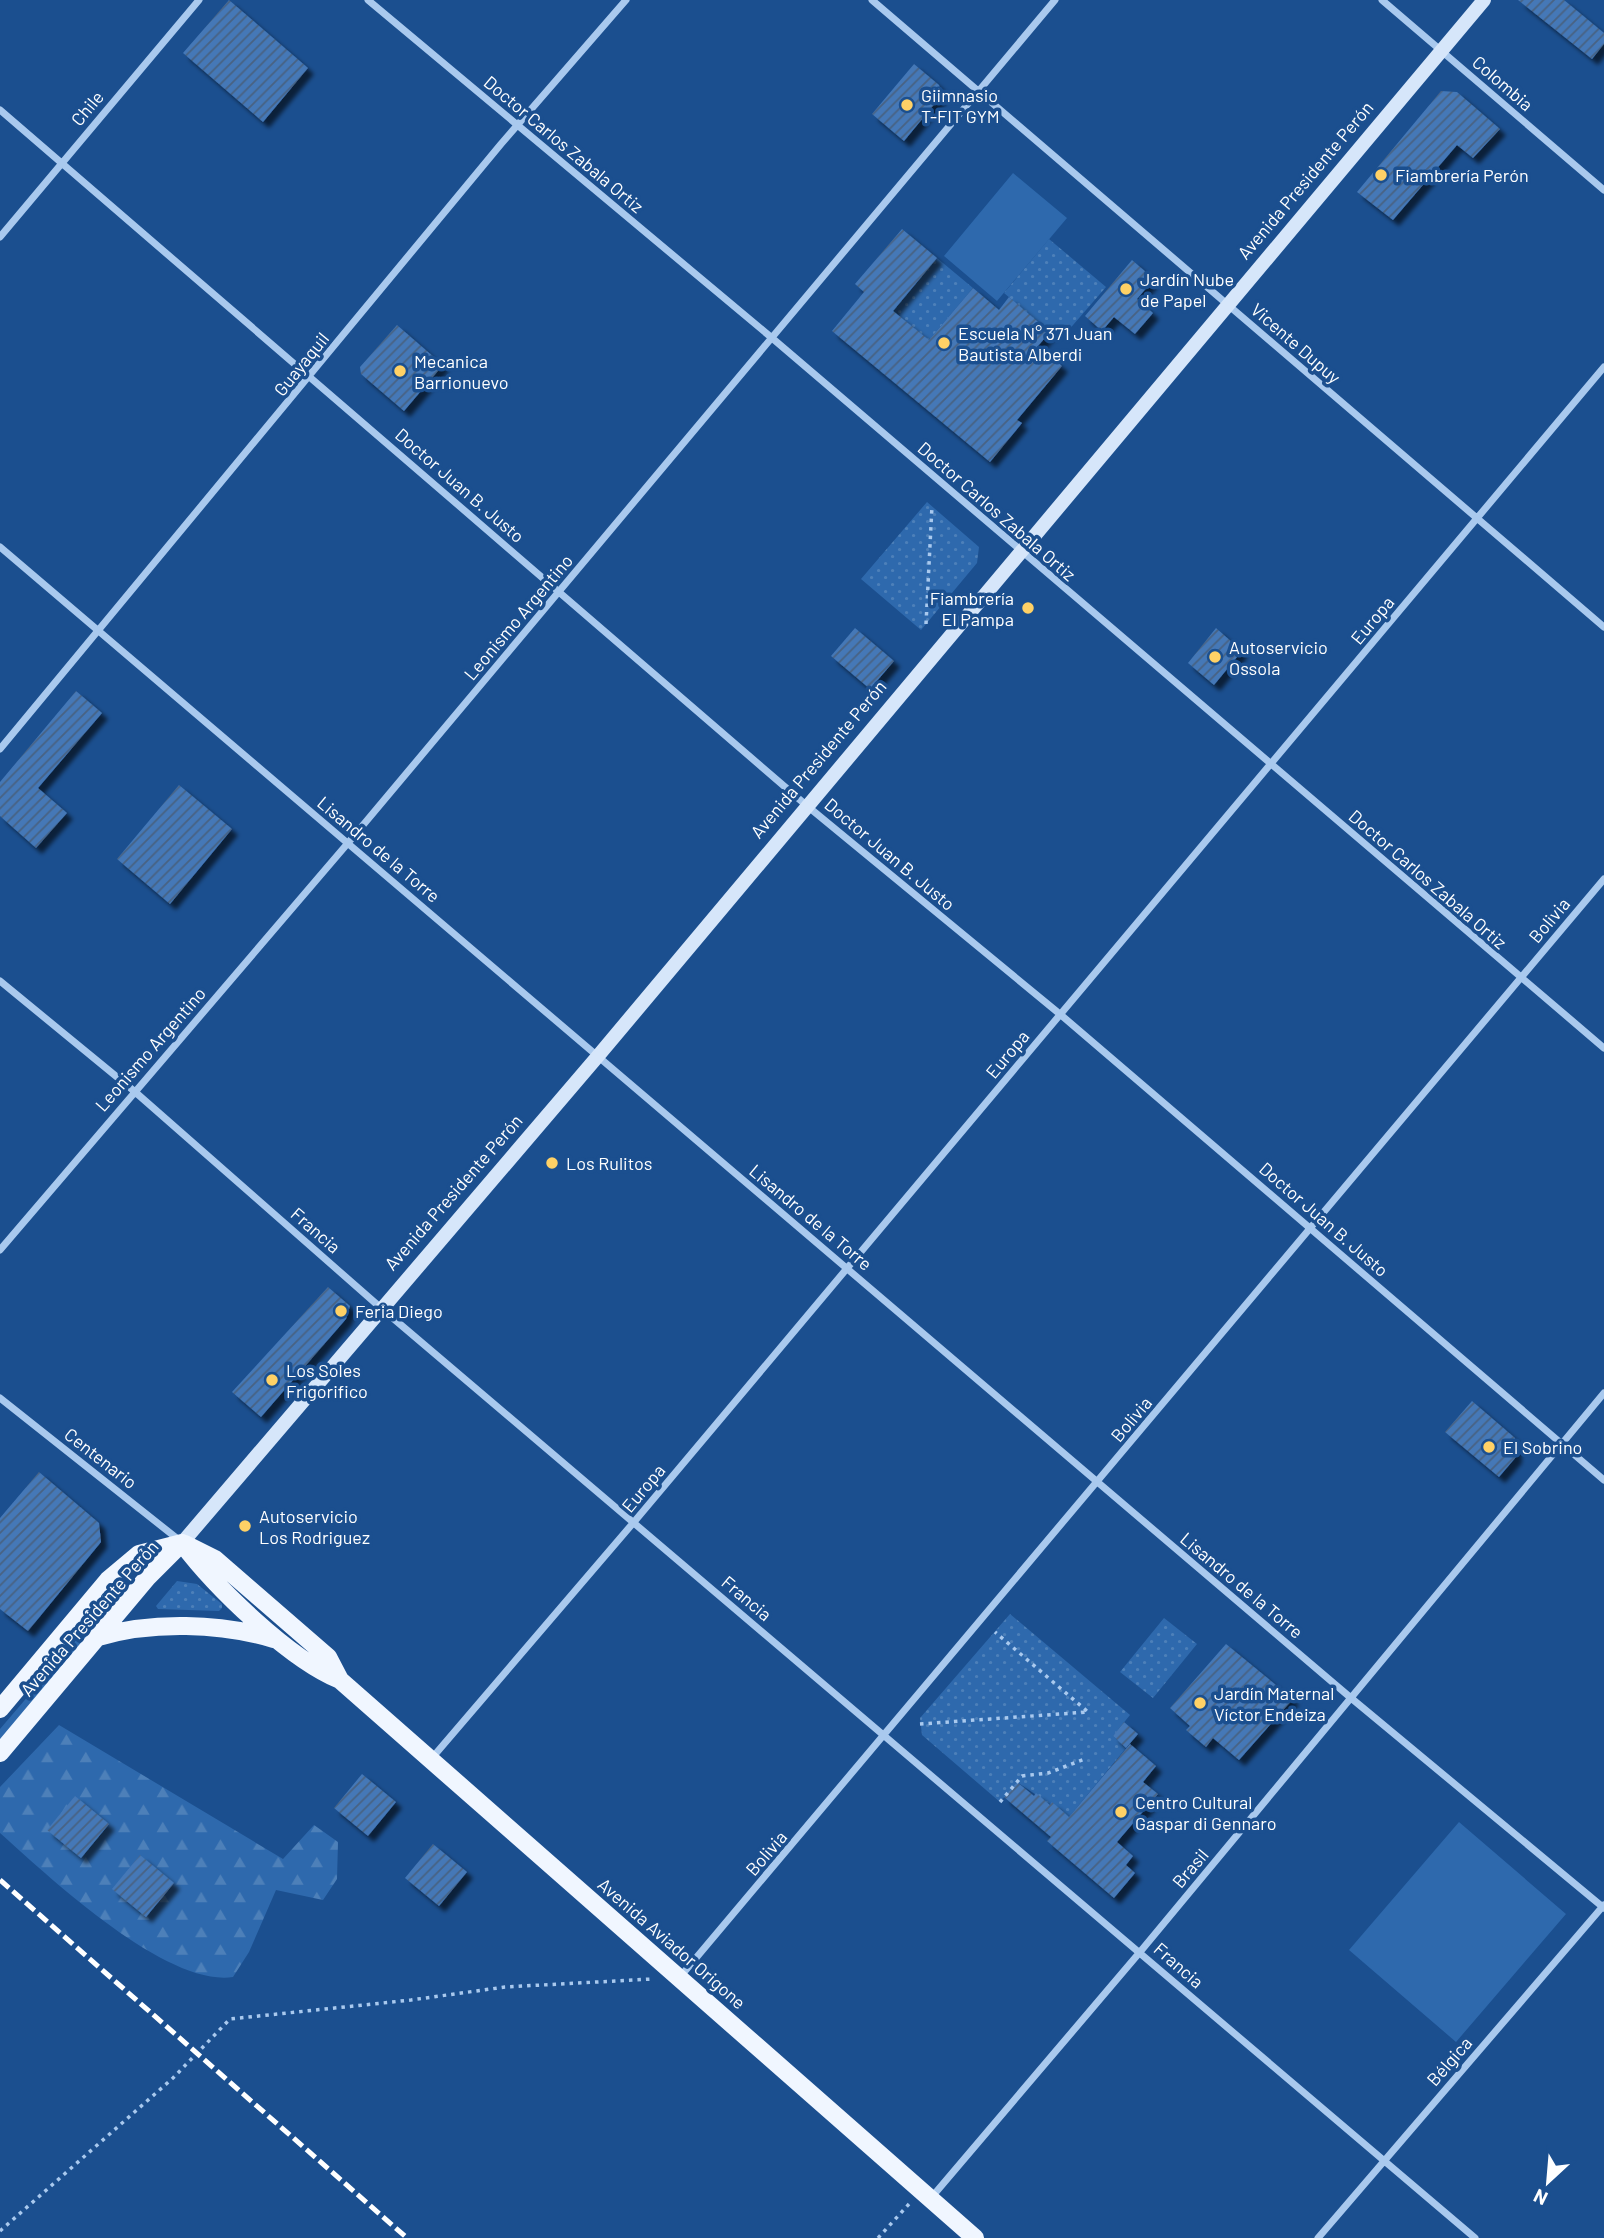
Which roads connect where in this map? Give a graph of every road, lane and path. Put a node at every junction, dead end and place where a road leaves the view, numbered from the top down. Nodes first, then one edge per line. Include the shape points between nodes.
1 (198, 0) edge
2 (368, 0) edge
3 (626, 0) edge
4 (872, 0) edge
5 (1055, 0) edge
6 (1382, 0) edge
7 (1484, 0) edge
8 (1441, 51) junction
9 (978, 91) junction
10 (0, 110) edge
11 (517, 126) junction
12 (62, 163) junction
13 (1604, 190) edge
14 (0, 237) edge
15 (1227, 304) junction
16 (772, 338) junction
17 (1604, 367) edge
18 (312, 376) junction
19 (932, 506) dead end
20 (1477, 518) junction
21 (0, 547) edge
22 (1020, 551) junction
23 (559, 592) junction
24 (926, 624) dead end
25 (1604, 627) edge
26 (98, 631) junction
27 (0, 749) edge
28 (1271, 765) junction
29 (806, 805) junction
30 (348, 843) junction
31 (1604, 879) edge
32 (1520, 979) junction
33 (0, 981) edge
34 (1061, 1015) junction
35 (1604, 1048) edge
36 (598, 1056) junction
37 (134, 1091) junction
38 (1311, 1229) junction
39 (0, 1250) edge
40 (847, 1269) junction
41 (381, 1308) junction
42 (1604, 1393) edge
43 (0, 1398) edge
44 (1562, 1444) junction
45 (1604, 1480) edge
46 (1098, 1483) junction
47 (634, 1522) junction
48 (182, 1543) junction
49 (995, 1632) dead end
50 (98, 1637) junction
51 (281, 1641) junction
52 (340, 1680) junction
53 (1351, 1698) junction
54 (0, 1709) edge
55 (920, 1724) dead end
56 (886, 1736) junction
57 (0, 1753) edge
58 (431, 1759) junction
59 (1085, 1759) dead end
60 (1000, 1802) dead end
61 (1604, 1907) edge
62 (1140, 1952) junction
63 (680, 1978) junction
64 (654, 1979) dead end
65 (1384, 2161) junction
66 (930, 2198) junction
67 (910, 2203) dead end
68 (0, 2231) edge
69 (878, 2238) edge
70 (975, 2238) edge
71 (1318, 2238) edge
72 (1475, 2238) edge

1 - 12 street, Chile
2 - 11 street, Doctor Carlos Zabala Ortiz
3 - 11 street, Guayaquil
4 - 9 street, Vicente Dupuy
5 - 9 street, Leonismo Argentino
6 - 8 street, Colombia
7 - 8 main road, Avenida Presidente Perón
8 - 13 street, Colombia
8 - 15 main road, Avenida Presidente Perón
9 - 15 street, Vicente Dupuy
9 - 16 street, Leonismo Argentino
10 - 12 street, Doctor Juan B. Justo
11 - 16 street, Doctor Carlos Zabala Ortiz
11 - 18 street, Guayaquil
12 - 14 street, Chile
12 - 18 street, Doctor Juan B. Justo
15 - 20 street, Vicente Dupuy
15 - 22 main road, Avenida Presidente Perón
16 - 22 street, Doctor Carlos Zabala Ortiz
16 - 23 street, Leonismo Argentino
17 - 20 street, Europa
18 - 23 street, Doctor Juan B. Justo
18 - 26 street, Guayaquil
19 - 24 path
20 - 25 street, Vicente Dupuy
20 - 28 street, Europa
21 - 26 street, Lisandro de la Torre
22 - 28 street, Doctor Carlos Zabala Ortiz
22 - 29 main road, Avenida Presidente Perón
23 - 29 street, Doctor Juan B. Justo
23 - 30 street, Leonismo Argentino
26 - 27 street, Guayaquil
26 - 30 street, Lisandro de la Torre
28 - 32 street, Doctor Carlos Zabala Ortiz
28 - 34 street, Europa
29 - 34 street, Doctor Juan B. Justo
29 - 36 main road, Avenida Presidente Perón
30 - 36 street, Lisandro de la Torre
30 - 37 street, Leonismo Argentino
31 - 32 street, Bolivia
32 - 35 street, Doctor Carlos Zabala Ortiz
32 - 38 street, Bolivia
33 - 37 street, Francia
34 - 38 street, Doctor Juan B. Justo
34 - 40 street, Europa
36 - 40 street, Lisandro de la Torre
36 - 41 main road, Avenida Presidente Perón
37 - 39 street, Leonismo Argentino
37 - 41 street, Francia
38 - 44 street, Doctor Juan B. Justo
38 - 46 street, Bolivia
40 - 46 street, Lisandro de la Torre
40 - 47 street, Europa
41 - 47 street, Francia
41 - 48 main road, Avenida Presidente Perón
42 - 44 street, Brasil
43 - 48 street, Centenario
44 - 45 street, Doctor Juan B. Justo
44 - 53 street, Brasil
46 - 53 street, Lisandro de la Torre
46 - 56 street, Bolivia
47 - 56 street, Francia
47 - 58 street, Europa
48 - 50 main road, Avenida Presidente Perón
48 - 51 main road, Avenida Aviador Origone via 205,1574
48 - 52 main road, Avenida Aviador Origone via 215,1559 328,1657
48 - 54 main road, Avenida Presidente Perón via 139,1554 108,1580
49 - 55 path via 1088,1712
50 - 51 main road via 148,1627 233,1629
50 - 57 main road, Avenida Presidente Perón
51 - 52 main road, Avenida Aviador Origone via 321,1672
52 - 58 main road, Avenida Aviador Origone
53 - 61 street, Lisandro de la Torre
53 - 62 street, Brasil
56 - 62 street, Francia
56 - 63 street, Bolivia
58 - 63 main road, Avenida Aviador Origone
59 - 60 path via 1048,1773 1022,1776
61 - 65 street, Bélgica
62 - 65 street, Francia
62 - 66 street, Brasil
63 - 66 main road, Avenida Aviador Origone
64 - 68 path via 505,1987 230,2019 173,2078
65 - 71 street, Bélgica
65 - 72 street, Francia
66 - 70 main road, Avenida Aviador Origone
67 - 69 path

